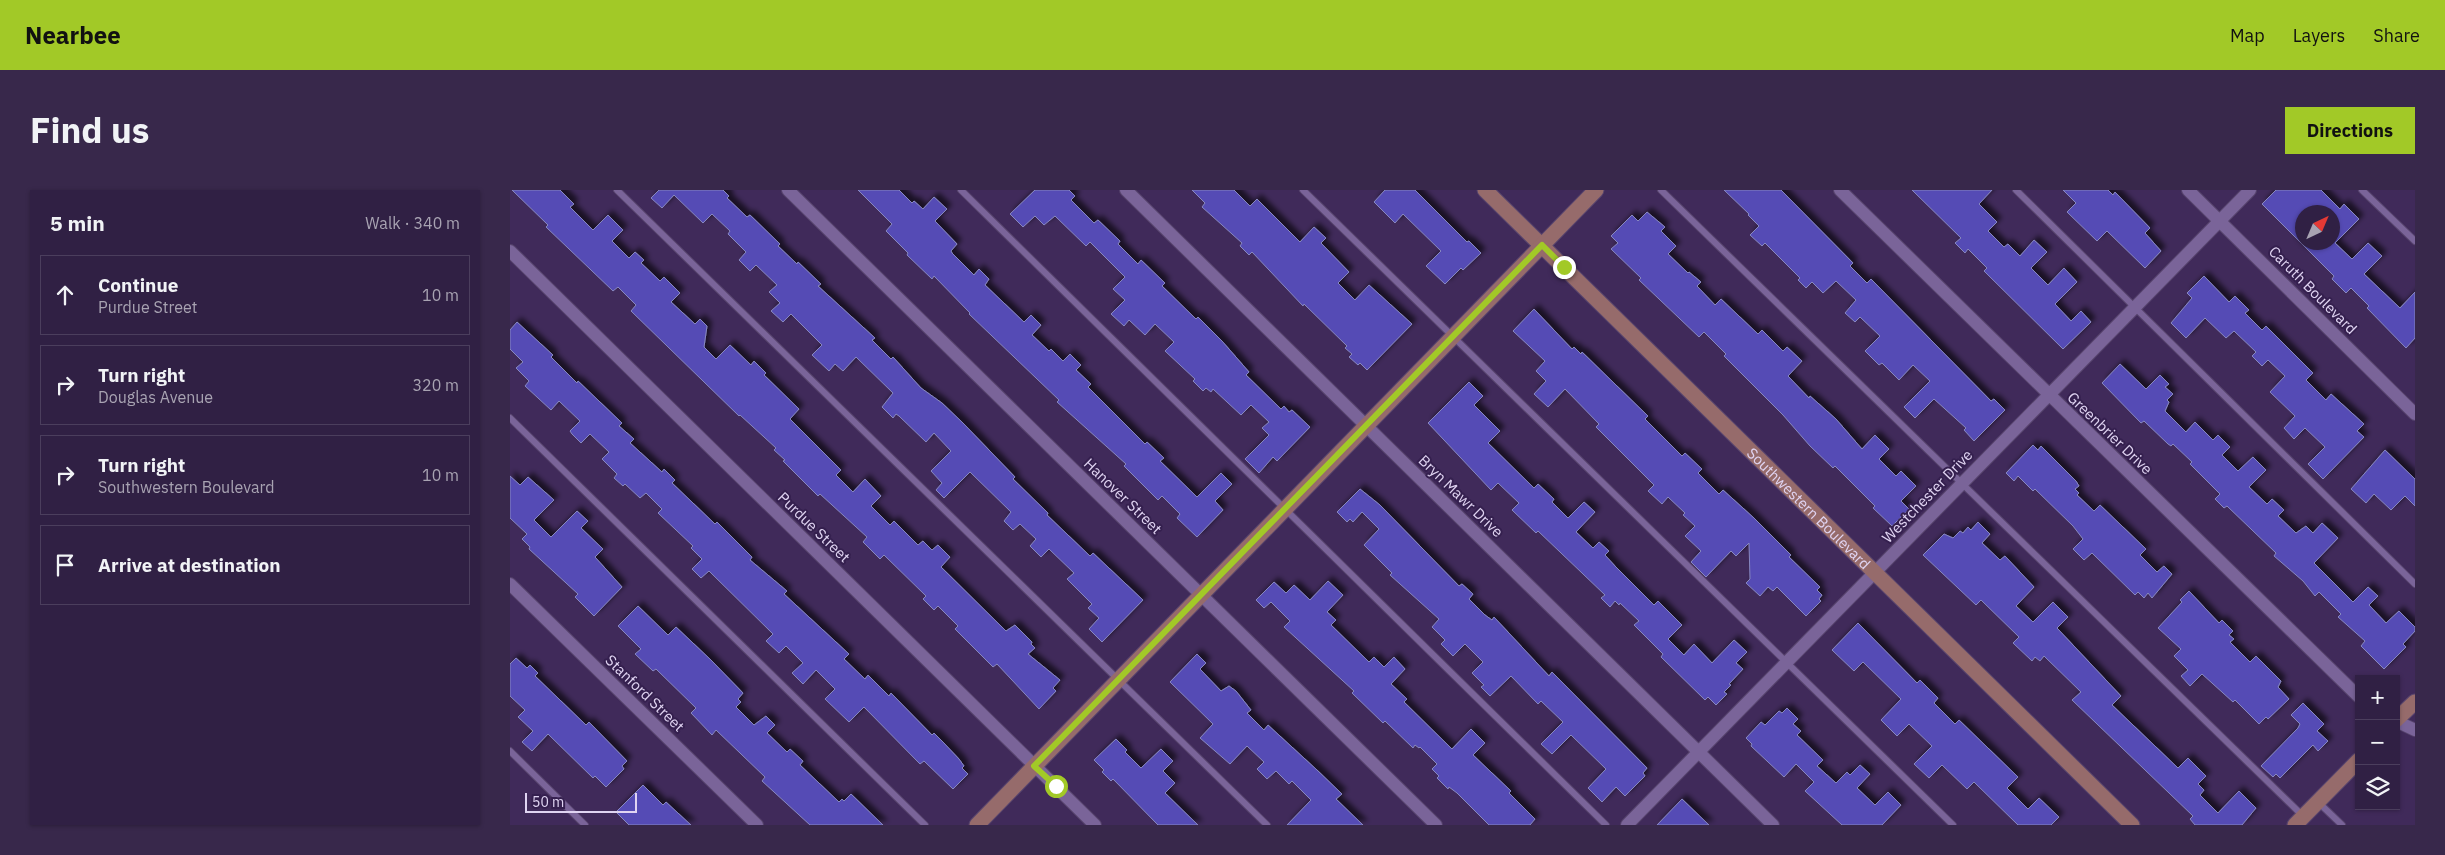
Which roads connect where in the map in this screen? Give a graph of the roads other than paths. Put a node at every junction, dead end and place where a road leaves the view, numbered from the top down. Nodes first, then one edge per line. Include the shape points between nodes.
1 (616, 190) edge
2 (788, 190) edge
3 (960, 190) edge
4 (1126, 190) edge
5 (1303, 190) edge
6 (1486, 190) edge
7 (1596, 190) edge
8 (1662, 190) edge
9 (1840, 190) edge
10 (2016, 190) edge
11 (2188, 190) edge
12 (2250, 190) edge
13 (2362, 190) edge
14 (2219, 221) junction
15 (2415, 242) edge
16 (1542, 245) junction
17 (510, 251) edge
18 (2136, 306) junction
19 (1452, 336) junction
20 (2048, 396) junction
21 (2415, 414) edge
22 (510, 418) edge
23 (1365, 425) junction
24 (1961, 484) junction
25 (1284, 508) junction
26 (1875, 573) junction
27 (510, 584) edge
28 (2415, 584) edge
29 (1200, 594) junction
30 (1787, 662) junction
31 (1117, 679) junction
32 (2355, 693) edge
33 (2415, 702) edge
34 (2400, 716) edge
35 (2400, 722) edge
36 (2415, 730) edge
37 (510, 752) edge
38 (1699, 752) junction
39 (2355, 764) edge
40 (1034, 766) junction
41 (2318, 802) junction
42 (2299, 821) edge
43 (585, 825) edge
44 (757, 825) edge
45 (925, 825) edge
46 (977, 825) edge
47 (1095, 825) edge
48 (1267, 825) edge
49 (1436, 825) edge
50 (1606, 825) edge
51 (1627, 825) edge
52 (1773, 825) edge
53 (1953, 825) edge
54 (2132, 825) edge
55 (2342, 825) edge

1 - 31 lane
2 - 29 street, Hanover Street
3 - 25 lane
4 - 23 street, Bryn Mawr Drive
5 - 19 lane
6 - 16 street, Southwestern Boulevard
7 - 16 street
8 - 24 lane
9 - 20 street, Greenbrier Drive
10 - 18 lane
11 - 14 street, Caruth Boulevard
12 - 14 street, Westchester Drive
13 - 15 lane
14 - 18 street, Westchester Drive
14 - 21 street, Caruth Boulevard
16 - 19 street
16 - 26 street, Southwestern Boulevard
17 - 40 street, Purdue Street
18 - 20 street, Westchester Drive
18 - 28 lane
19 - 23 street
19 - 30 lane
20 - 24 street, Westchester Drive
20 - 32 street, Greenbrier Drive
22 - 45 lane
23 - 25 street
23 - 38 street, Bryn Mawr Drive
24 - 26 street, Westchester Drive
24 - 42 lane
25 - 29 street
25 - 50 lane
26 - 30 street, Westchester Drive
26 - 54 street, Southwestern Boulevard
27 - 44 street, Stanford Street
29 - 31 street
29 - 49 street, Hanover Street
30 - 38 street, Westchester Drive
30 - 53 lane
31 - 40 street
31 - 48 lane
33 - 34 street
35 - 36 street
37 - 43 lane
38 - 51 street, Westchester Drive
38 - 52 street, Bryn Mawr Drive
39 - 41 street
40 - 46 street
40 - 47 street, Purdue Street
41 - 42 street
41 - 55 lane

